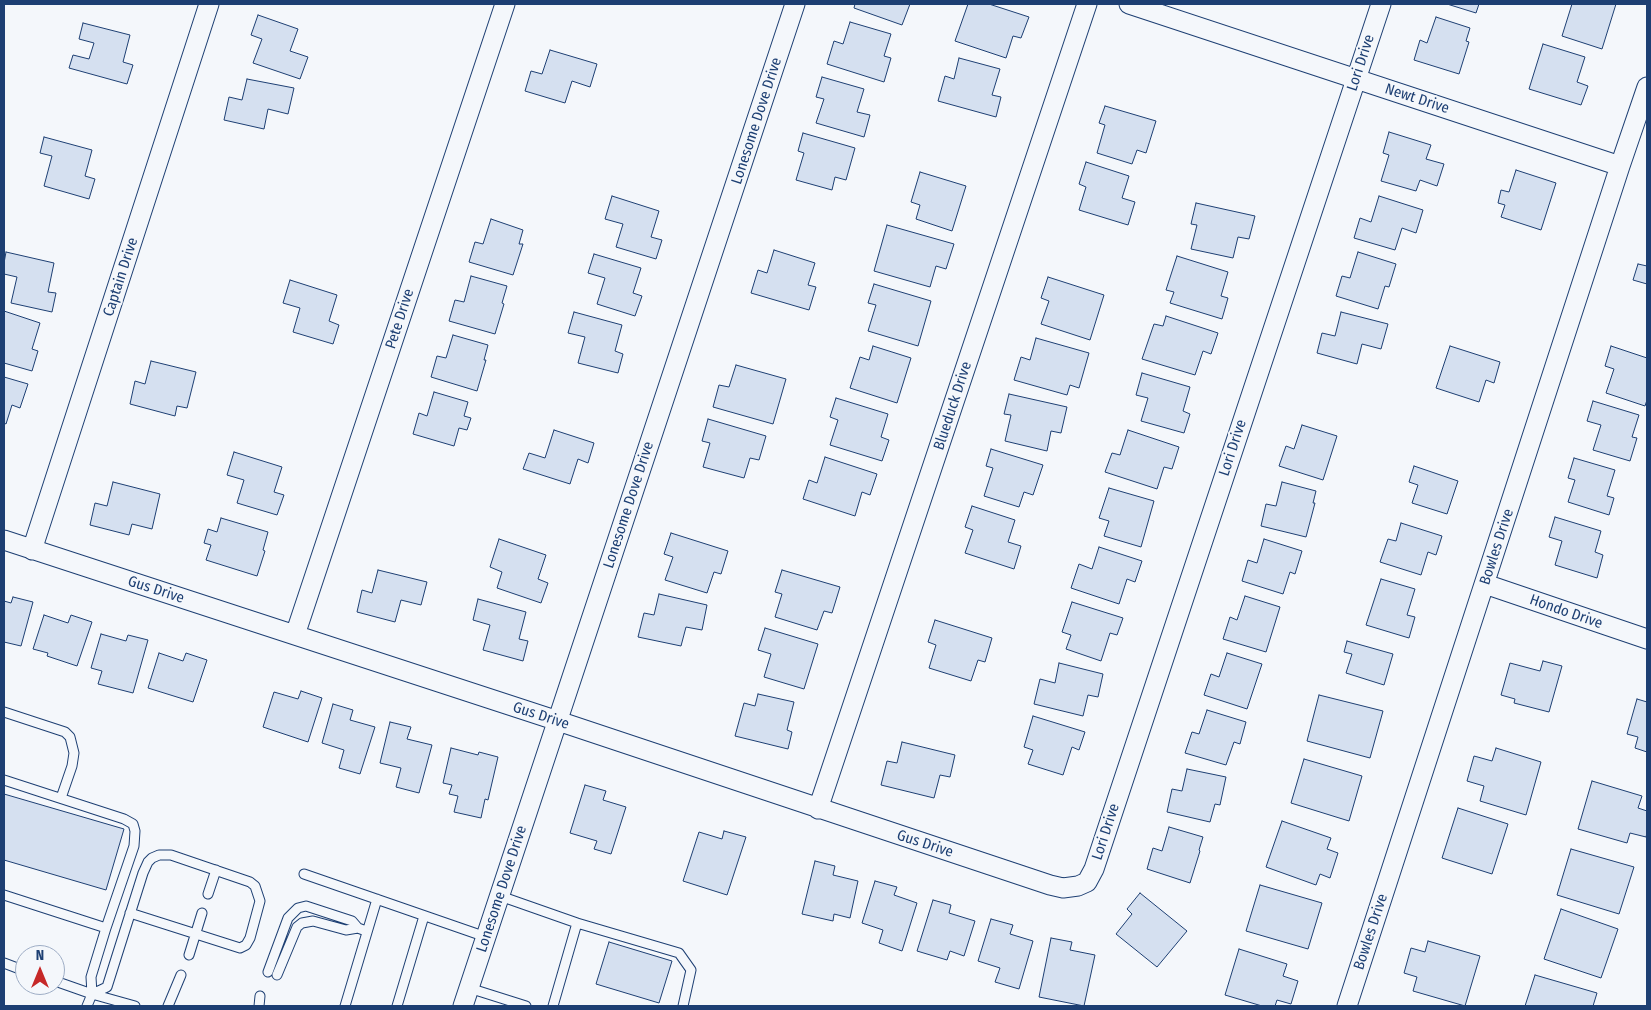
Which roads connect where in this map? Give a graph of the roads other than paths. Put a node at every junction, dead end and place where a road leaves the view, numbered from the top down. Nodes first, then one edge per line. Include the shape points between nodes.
1 (209, 4) edge
2 (505, 4) edge
3 (795, 4) edge
4 (1087, 4) edge
5 (1129, 4) edge
6 (1381, 4) edge
7 (1356, 79) junction
8 (1647, 87) edge
9 (1620, 166) junction
10 (4, 540) edge
11 (32, 550) junction
12 (1484, 584) junction
13 (295, 635) junction
14 (1647, 639) edge
15 (4, 712) edge
16 (558, 721) junction
17 (4, 780) edge
18 (61, 798) junction
19 (818, 809) junction
20 (216, 870) junction
21 (304, 874) dead end
22 (1078, 886) joint
23 (208, 894) dead end
24 (4, 895) edge
25 (500, 896) junction
26 (377, 900) junction
27 (130, 913) junction
28 (202, 913) dead end
29 (424, 916) junction
30 (577, 923) junction
31 (106, 928) junction
32 (362, 930) junction
33 (195, 934) junction
34 (486, 937) junction
35 (189, 955) dead end
36 (182, 975) dead end
37 (65, 985) edge
38 (92, 994) junction
39 (466, 997) edge
40 (264, 1001) edge
41 (87, 1006) edge
42 (135, 1006) edge
43 (168, 1006) edge
44 (259, 1006) edge
45 (345, 1006) edge
46 (397, 1006) edge
47 (526, 1006) edge
48 (553, 1006) edge
49 (683, 1006) edge
50 (1347, 1006) edge

1 - 11 street, Captain Drive
2 - 13 street, Pete Drive
3 - 16 street, Lonesome Dove Drive
4 - 19 street, Blueduck Drive
5 - 7 street, Newt Drive
6 - 7 street, Lori Drive
7 - 9 street, Newt Drive
7 - 22 street, Lori Drive via 1094,869 1087,882
8 - 9 street, Bowles Drive
9 - 12 street, Bowles Drive
10 - 11 street, Gus Drive
11 - 13 street, Gus Drive
12 - 14 street, Hondo Drive
12 - 50 street, Bowles Drive
13 - 16 street, Gus Drive
15 - 18 lane via 64,732 70,737 74,752 72,766
16 - 19 street, Gus Drive
16 - 25 street, Lonesome Dove Drive
17 - 18 lane
18 - 31 lane via 133,824 134,846
19 - 22 street, Gus Drive via 1050,885 1063,888
20 - 23 lane
20 - 27 lane via 171,855 152,858 143,873
20 - 33 lane via 255,886 260,901 250,938 240,948
21 - 26 lane
24 - 31 lane
25 - 30 lane
25 - 34 street, Lonesome Dove Drive
26 - 29 lane
26 - 32 lane
27 - 33 lane
27 - 38 lane via 107,987
28 - 33 lane
29 - 34 lane
29 - 46 lane
30 - 48 lane
30 - 49 lane via 679,953 691,970
31 - 38 lane via 91,977
32 - 32 lane via 352,921 306,906 298,908 288,918 273,974 302,923 313,921 346,930
32 - 45 lane
33 - 35 lane
34 - 39 street, Lonesome Dove Drive
36 - 43 lane
37 - 38 lane
38 - 41 lane
38 - 42 lane
39 - 47 lane
40 - 44 lane

